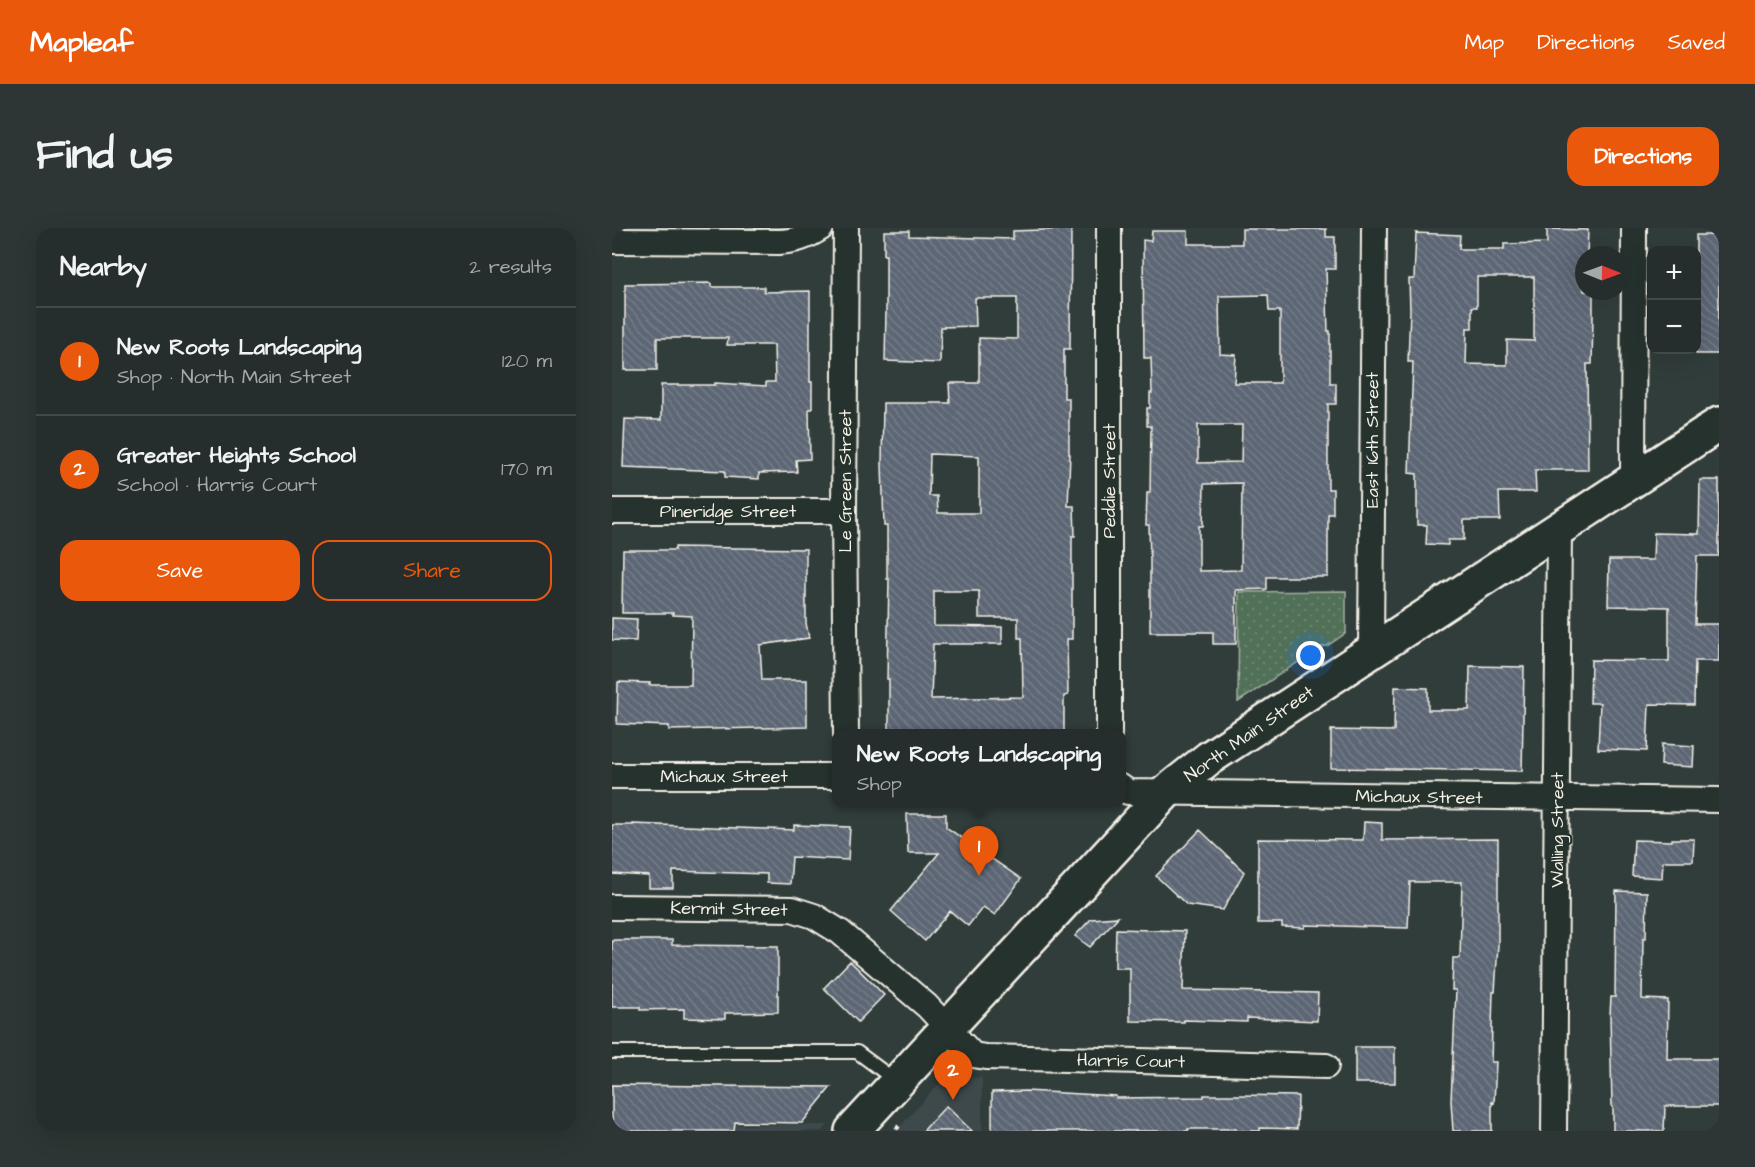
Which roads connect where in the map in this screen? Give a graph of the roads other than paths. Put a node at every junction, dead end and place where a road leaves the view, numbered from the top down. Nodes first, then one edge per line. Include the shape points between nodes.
1 (821, 228) edge
2 (846, 228) edge
3 (1108, 228) edge
4 (1374, 228) edge
5 (1634, 228) edge
6 (612, 241) edge
7 (1719, 424) edge
8 (1633, 479) junction
9 (844, 511) junction
10 (612, 512) edge
11 (1559, 528) junction
12 (1371, 651) junction
13 (846, 729) edge
14 (1109, 729) edge
15 (612, 776) edge
16 (832, 776) edge
17 (1126, 790) edge
18 (1165, 793) junction
19 (1558, 799) junction
20 (1719, 800) edge
21 (612, 907) edge
22 (948, 1027) junction
23 (612, 1052) edge
24 (1326, 1066) dead end
25 (897, 1081) junction
26 (852, 1131) edge
27 (1554, 1131) edge

1 - 6 street via 795,241 779,242
2 - 9 street, Le Green Street
3 - 14 street, Peddie Street
4 - 12 street, East 16th Street
5 - 8 street
7 - 8 main road, North Main Street
8 - 11 main road, North Main Street
9 - 10 street, Pineridge Street
9 - 13 street, Le Green Street
11 - 12 main road, North Main Street
11 - 19 street, Walling Street
12 - 18 main road, North Main Street via 1209,758
15 - 16 street, Michaux Street
17 - 18 street, Michaux Street
18 - 19 street, Michaux Street
18 - 22 main road, North Main Street
19 - 20 street, Michaux Street
19 - 27 street, Walling Street
21 - 22 street, Kermit Street via 792,909 814,916 840,932
22 - 24 street, Harris Court via 973,1055 986,1057
22 - 25 main road, North Main Street
23 - 25 lane via 857,1052
25 - 26 main road, North Main Street

